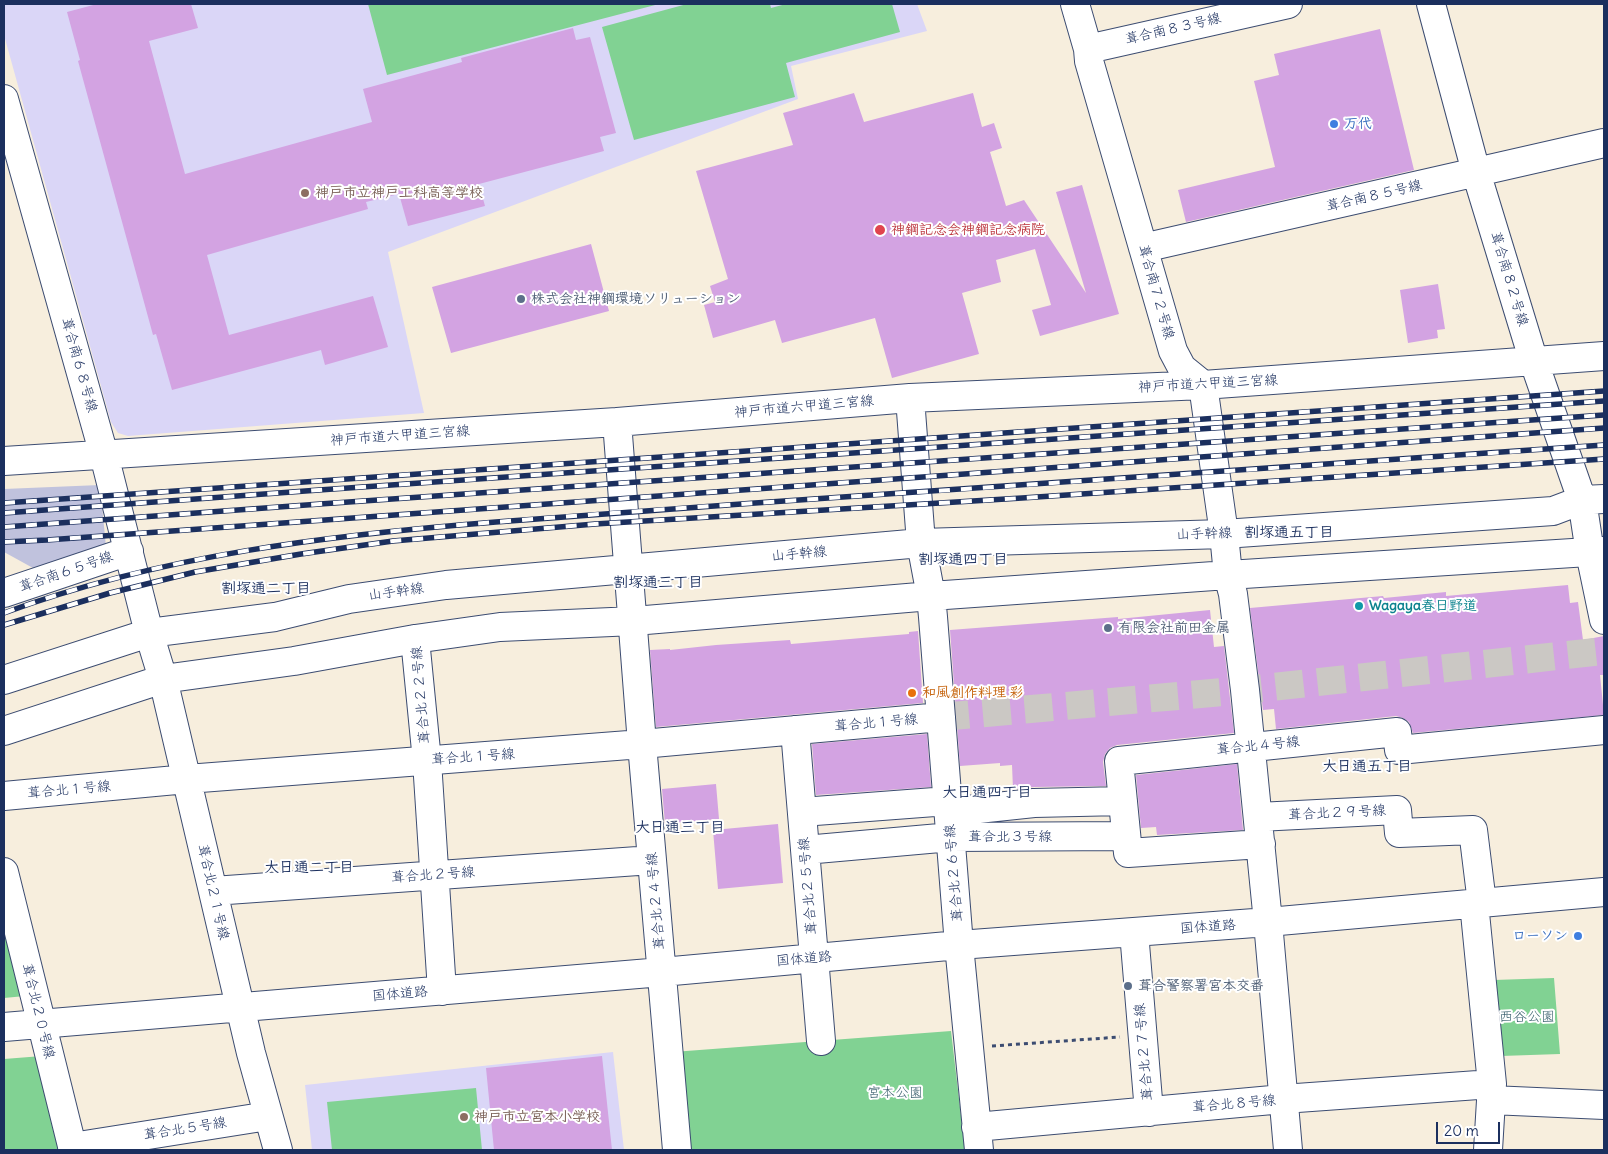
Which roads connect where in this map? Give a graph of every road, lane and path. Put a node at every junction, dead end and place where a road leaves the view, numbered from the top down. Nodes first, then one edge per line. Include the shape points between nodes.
1 (1075, 4) edge
2 (1288, 4) edge
3 (1431, 4) edge
4 (1088, 48) junction
5 (4, 99) edge
6 (1604, 143) edge
7 (1476, 172) junction
8 (1143, 248) junction
9 (1604, 356) edge
10 (1534, 362) junction
11 (1203, 385) junction
12 (910, 398) junction
13 (617, 422) junction
14 (104, 455) junction
15 (4, 461) edge
16 (1593, 499) edge
17 (1224, 534) junction
18 (921, 543) junction
19 (129, 551) junction
20 (1597, 552) edge
21 (629, 568) junction
22 (1228, 575) junction
23 (9, 584) edge
24 (931, 596) junction
25 (1604, 620) edge
26 (634, 621) junction
27 (149, 633) junction
28 (415, 639) junction
29 (163, 679) junction
30 (4, 680) edge
31 (941, 717) junction
32 (795, 730) junction
33 (1604, 730) edge
34 (4, 731) edge
35 (642, 744) junction
36 (1251, 747) junction
37 (427, 761) junction
38 (187, 779) junction
39 (4, 796) edge
40 (1123, 801) junction
41 (802, 812) junction
42 (949, 816) junction
43 (1258, 817) junction
44 (1126, 836) junction
45 (1260, 844) junction
46 (805, 850) junction
47 (652, 860) junction
48 (4, 872) edge
49 (434, 874) junction
50 (213, 891) junction
51 (1604, 892) edge
52 (1478, 903) junction
53 (1268, 922) junction
54 (1134, 932) junction
55 (959, 945) junction
56 (814, 958) junction
57 (662, 972) junction
58 (442, 991) junction
59 (240, 1008) junction
60 (42, 1023) junction
61 (4, 1027) edge
62 (1142, 1035) junction
63 (821, 1041) dead end
64 (969, 1047) junction
65 (1491, 1092) junction
66 (1283, 1100) junction
67 (1604, 1105) edge
68 (1149, 1112) junction
69 (268, 1116) junction
70 (977, 1138) edge
71 (72, 1149) edge
72 (278, 1150) edge
73 (677, 1150) edge
74 (1288, 1150) edge
75 (1488, 1150) edge

1 - 4 street, 葺合南７２号線
2 - 4 street, 葺合南８３号線
3 - 7 street, 葺合南８２号線
4 - 8 street, 葺合南７２号線
5 - 14 street, 葺合南６８号線
6 - 7 street, 葺合南８５号線
7 - 8 street, 葺合南８５号線
7 - 10 street, 葺合南８２号線
8 - 11 street, 葺合南７２号線 via 1173,351 1182,368
9 - 10 street, 神戸市道六甲道三宮線
10 - 11 street, 神戸市道六甲道三宮線
10 - 16 street, 葺合南８２号線
11 - 12 street, 神戸市道六甲道三宮線
11 - 17 street
12 - 13 street, 神戸市道六甲道三宮線
12 - 18 street, 葺合北２６号線
13 - 14 street, 神戸市道六甲道三宮線
13 - 21 street, 葺合北２４号線
14 - 15 street, 神戸市道六甲道三宮線
14 - 19 street, 葺合南６８号線
16 - 17 street, 山手幹線 via 1553,511
16 - 20 street, 葺合南８２号線
17 - 18 street, 山手幹線
17 - 22 street
18 - 21 street, 山手幹線
18 - 24 street, 葺合北２６号線
19 - 23 street, 葺合南６５号線
19 - 27 street, 葺合南６８号線
20 - 22 street
20 - 25 street, 葺合南８２号線
21 - 26 street, 葺合北２４号線
21 - 27 street, 山手幹線 via 446,585 349,599 275,616
22 - 24 street
22 - 36 street
24 - 26 street
24 - 31 street, 葺合北２６号線
26 - 28 street via 500,628
26 - 35 street, 葺合北２４号線
27 - 29 street, 葺合北２１号線
27 - 30 street, 山手幹線
28 - 29 street via 294,661
28 - 37 street, 葺合北２２号線
29 - 34 street
29 - 38 street, 葺合北２１号線
31 - 32 street, 葺合北１号線
31 - 42 street, 葺合北２６号線
32 - 35 street, 葺合北１号線
32 - 41 street, 葺合北２５号線
33 - 36 street, 葺合北４号線 via 1399,750 1396,732
35 - 37 street, 葺合北１号線
35 - 47 street, 葺合北２４号線
36 - 40 street, 葺合北４号線 via 1119,760
36 - 43 street
37 - 38 street, 葺合北１号線
37 - 49 street, 葺合北２２号線
38 - 39 street, 葺合北１号線
38 - 50 street, 葺合北２１号線
40 - 42 street via 1034,803
40 - 44 street, 葺合北４号線
41 - 42 street
41 - 46 street, 葺合北２５号線
42 - 44 street, 葺合北３号線
42 - 46 street, 葺合北３号線
42 - 55 street, 葺合北２６号線
43 - 45 street
43 - 52 street, 葺合北２９号線 via 1397,810 1399,833 1473,830
44 - 45 street, 葺合北４号線 via 1128,853
45 - 53 street
46 - 56 street, 葺合北２５号線
47 - 49 street, 葺合北２号線
47 - 57 street, 葺合北２４号線
48 - 60 street, 葺合北２０号線
49 - 50 street, 葺合北２号線
49 - 58 street, 葺合北２２号線
50 - 59 street, 葺合北２１号線
51 - 52 street, 国体道路
52 - 53 street, 国体道路
52 - 65 street, 葺合北２９号線
53 - 54 street, 国体道路
53 - 66 street
54 - 55 street, 国体道路
54 - 62 street, 葺合北２７号線
55 - 56 street, 国体道路
55 - 64 street, 葺合北２６号線
56 - 57 street, 国体道路
56 - 63 street, 葺合北２５号線
57 - 58 street, 国体道路
57 - 73 street, 葺合北２４号線
58 - 59 street, 国体道路
59 - 60 street, 国体道路
59 - 69 street, 葺合北２１号線
60 - 61 street, 国体道路
60 - 71 street, 葺合北２０号線
62 - 64 path
62 - 68 street, 葺合北２７号線
64 - 70 street, 葺合北２６号線
65 - 66 street, 葺合北８号線
65 - 67 street, 葺合北８号線
65 - 75 street, 葺合北２９号線
66 - 68 street, 葺合北８号線
66 - 74 street
68 - 70 street, 葺合北８号線
69 - 71 street, 葺合北５号線
69 - 72 street, 葺合北２１号線

